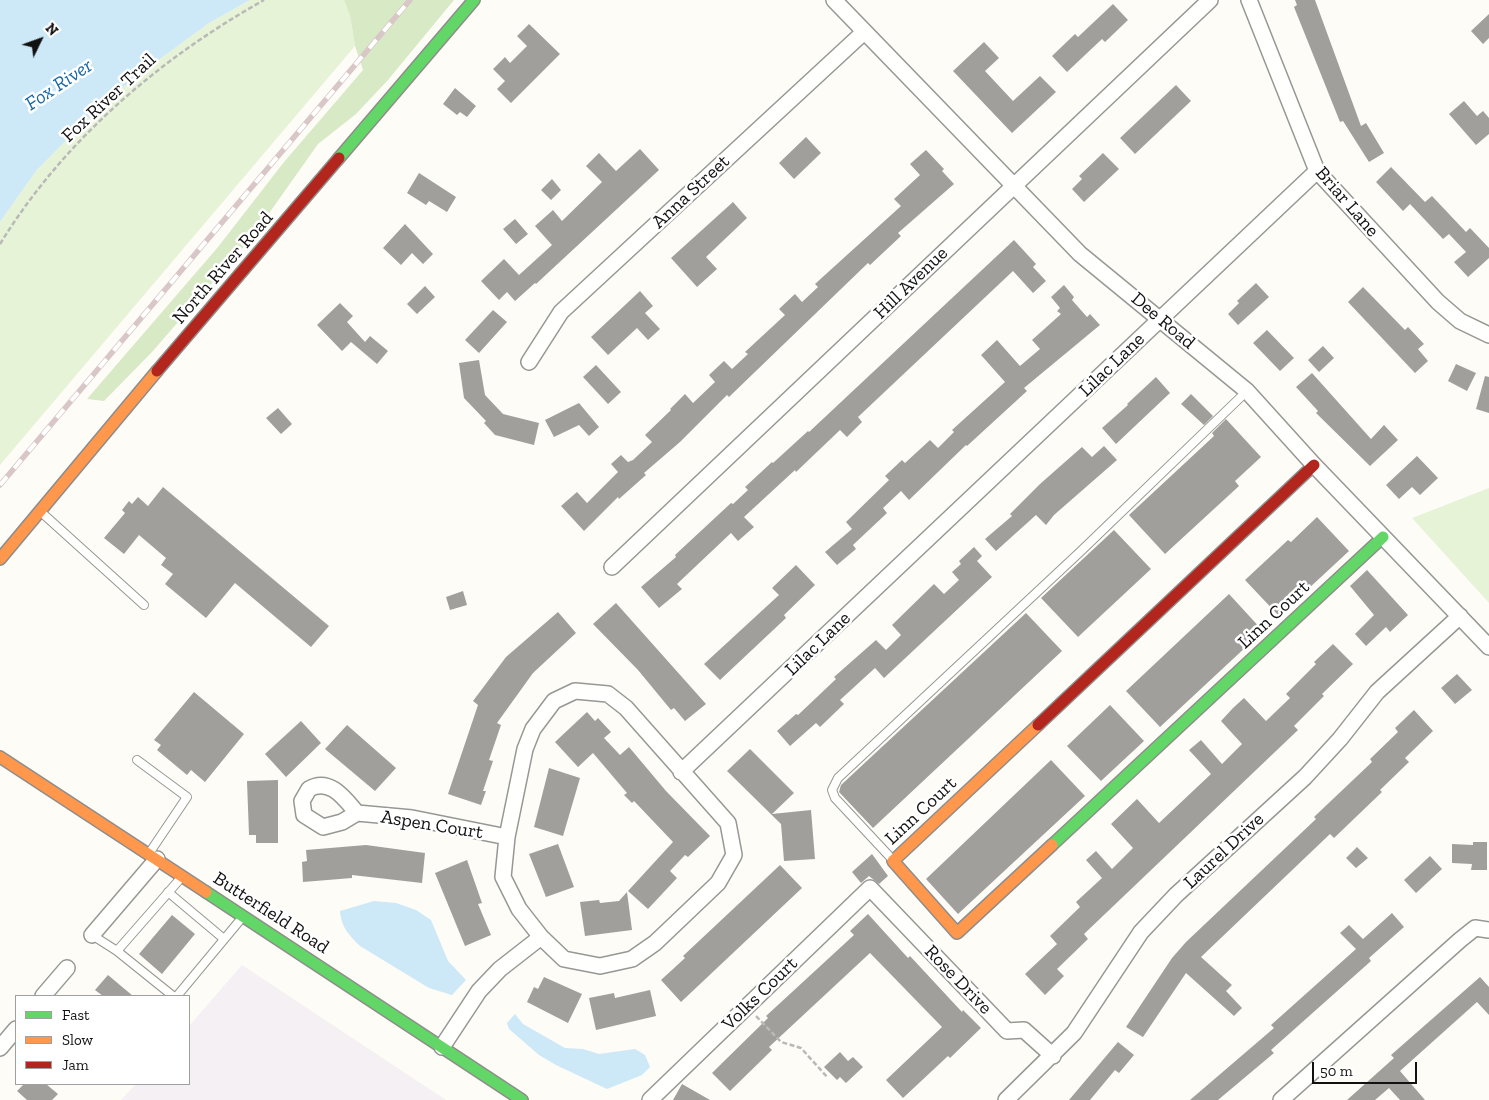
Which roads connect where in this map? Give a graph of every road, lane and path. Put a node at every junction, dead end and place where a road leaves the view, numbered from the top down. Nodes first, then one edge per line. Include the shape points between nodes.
1 (264, 0) edge
2 (474, 0) edge
3 (834, 0) edge
4 (1210, 0) edge
5 (1249, 0) edge
6 (864, 32) junction
7 (1317, 171) junction
8 (1013, 186) junction
9 (0, 244) edge
10 (1161, 319) junction
11 (1489, 335) edge
12 (529, 362) dead end
13 (1247, 391) junction
14 (1314, 465) junction
15 (39, 511) junction
16 (1383, 536) junction
17 (0, 559) edge
18 (612, 568) dead end
19 (144, 604) dead end
20 (1460, 616) junction
21 (1489, 647) edge
22 (0, 757) edge
23 (137, 760) dead end
24 (681, 772) junction
25 (357, 813) dead end
26 (506, 837) junction
27 (153, 856) junction
28 (893, 861) junction
29 (183, 876) junction
30 (870, 888) joint
31 (168, 892) junction
32 (243, 916) junction
33 (1489, 930) edge
34 (92, 936) joint
35 (541, 937) junction
36 (224, 939) junction
37 (117, 951) junction
38 (67, 968) dead end
39 (44, 995) edge
40 (172, 995) edge
41 (178, 995) edge
42 (756, 1016) dead end
43 (15, 1030) edge
44 (442, 1047) junction
45 (0, 1048) edge
46 (1053, 1056) junction
47 (828, 1078) dead end
48 (522, 1100) edge
49 (650, 1100) edge
50 (1006, 1100) edge
51 (1281, 1100) edge

1 - 9 path, Fox River Trail via 207,33 139,84 37,189
2 - 15 main road, North River Road
3 - 6 street, Dee Road
4 - 8 street, Hill Avenue
5 - 7 street, Briar Lane
6 - 8 street, Dee Road
6 - 12 street, Anna Street via 561,312
7 - 10 street, Lilac Lane
7 - 11 street, Briar Lane via 1438,302 1460,321
8 - 10 street, Dee Road via 1080,254
8 - 18 street, Hill Avenue
10 - 13 street, Dee Road
10 - 24 street, Lilac Lane
13 - 14 street, Dee Road
13 - 28 lane via 838,778 832,790 835,798
14 - 16 street, Dee Road
14 - 28 main road, Linn Court
15 - 17 main road, North River Road
15 - 19 lane
16 - 20 street, Dee Road
16 - 28 main road, Linn Court via 957,933
20 - 21 street, Dee Road
20 - 46 street, Laurel Drive via 1378,692 1305,776 1141,932 1074,1033
22 - 27 main road, Butterfield Road
23 - 27 lane via 187,797
24 - 26 street via 626,708 608,694 575,691 554,701 533,729 525,749
24 - 35 street via 728,823 734,855 718,883 655,943 632,959 600,966 564,959
25 - 26 street, Aspen Court via 412,818
26 - 35 street via 503,876 519,909
27 - 29 main road, Butterfield Road
27 - 34 street
29 - 31 lane
29 - 32 main road, Butterfield Road
30 - 46 street, Rose Drive via 1007,1031 1024,1030
30 - 49 street, Volks Court
31 - 36 lane
31 - 37 lane
32 - 36 lane
32 - 44 main road, Butterfield Road
33 - 51 street via 1475,928 1460,940
34 - 37 lane
35 - 44 street via 500,969 480,991
36 - 41 lane
37 - 40 lane
38 - 39 street
42 - 47 path via 781,1042 801,1048
43 - 45 street
44 - 48 main road, Butterfield Road
46 - 50 street, Laurel Drive

